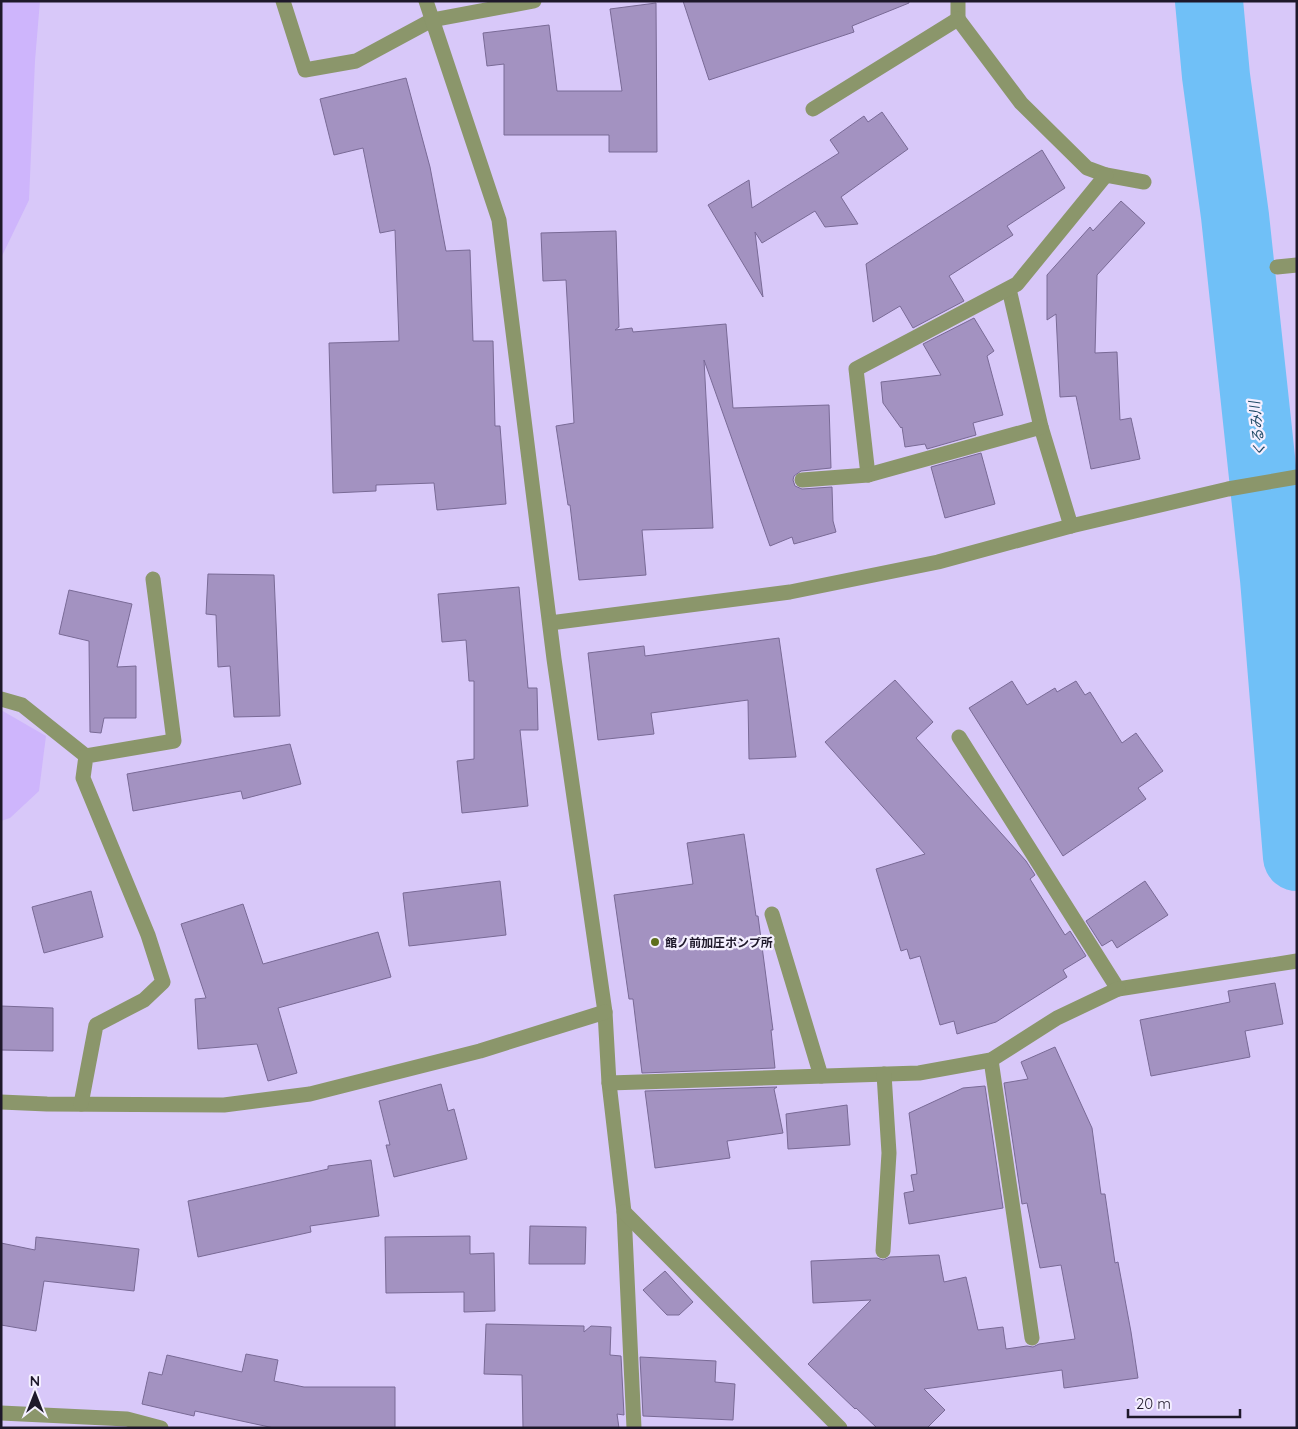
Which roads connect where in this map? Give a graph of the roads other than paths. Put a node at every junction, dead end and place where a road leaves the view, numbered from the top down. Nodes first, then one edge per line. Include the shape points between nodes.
1 (283, 1) edge
2 (426, 1) edge
3 (534, 1) edge
4 (958, 1) edge
5 (958, 19) junction
6 (432, 20) junction
7 (813, 109) dead end
8 (1106, 175) junction
9 (1144, 182) dead end
10 (1297, 265) edge
11 (1277, 267) dead end
12 (1009, 289) junction
13 (1041, 427) junction
14 (868, 475) junction
15 (1297, 477) edge
16 (802, 480) dead end
17 (1071, 526) junction
18 (154, 578) dead end
19 (550, 623) junction
20 (1, 699) edge
21 (959, 737) dead end
22 (86, 756) junction
23 (772, 914) dead end
24 (1297, 961) edge
25 (1118, 989) junction
26 (606, 1012) junction
27 (991, 1060) junction
28 (884, 1074) junction
29 (821, 1076) junction
30 (610, 1083) junction
31 (1, 1102) edge
32 (81, 1104) junction
33 (624, 1212) junction
34 (882, 1251) dead end
35 (1032, 1338) dead end
36 (1, 1413) edge
37 (162, 1428) edge
38 (634, 1428) edge
39 (840, 1428) edge

1 - 6 street via 306,70 356,61
2 - 6 street
3 - 6 street
4 - 5 street
5 - 7 street
5 - 8 street via 1021,103 1087,168
6 - 19 street via 499,220
8 - 9 street
8 - 12 street via 1017,284
10 - 11 street
12 - 13 street
12 - 14 street via 856,369
13 - 14 street
13 - 17 street
14 - 16 street
15 - 17 street via 1228,489
17 - 19 street via 938,562 790,592
18 - 22 street via 174,741
19 - 26 street
20 - 22 street via 22,705
21 - 25 street
22 - 32 street via 83,778 148,935 163,982 144,1000 96,1025
23 - 29 street
24 - 25 street
25 - 27 street via 1057,1018
26 - 30 street
26 - 32 street via 480,1051 310,1094 224,1105
27 - 28 street via 919,1073
27 - 35 street
28 - 29 street
28 - 34 street via 888,1153
29 - 30 street
30 - 33 street
31 - 32 street
33 - 38 street
33 - 39 street
36 - 37 street via 127,1420

